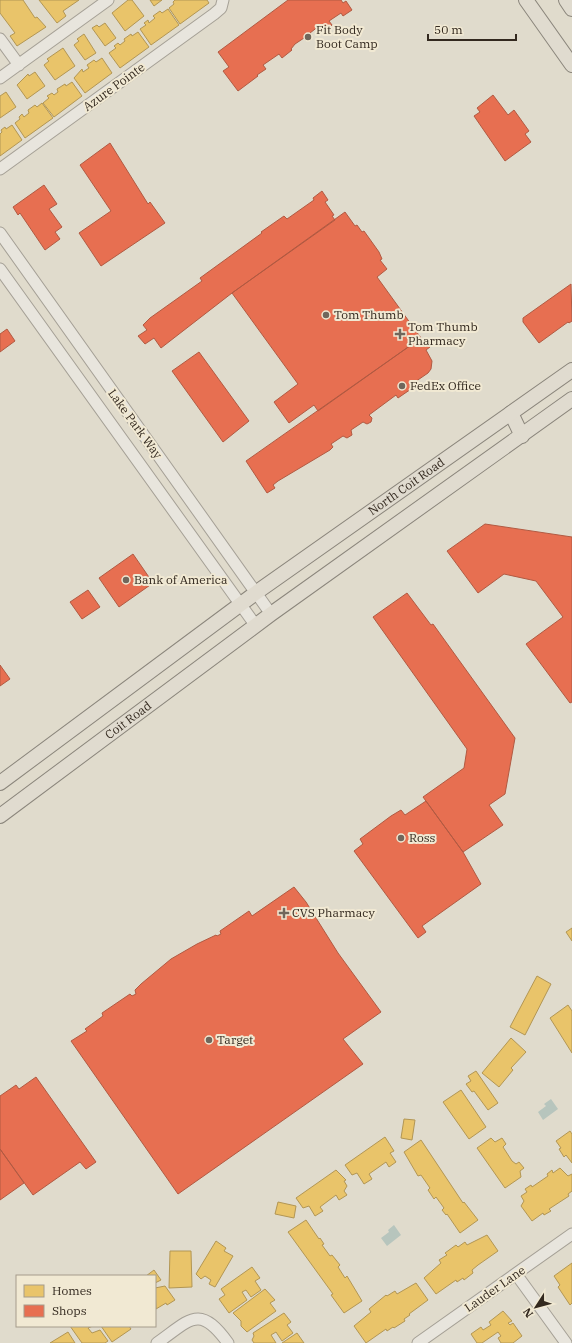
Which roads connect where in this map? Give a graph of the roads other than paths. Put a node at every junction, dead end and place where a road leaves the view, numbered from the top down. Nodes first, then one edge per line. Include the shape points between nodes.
1 (108, 0) edge
2 (223, 0) edge
3 (526, 0) edge
4 (566, 0) edge
5 (572, 9) edge
6 (0, 39) edge
7 (19, 65) junction
8 (572, 66) edge
9 (0, 78) edge
10 (0, 169) edge
11 (0, 233) edge
12 (0, 269) edge
13 (572, 370) edge
14 (572, 399) edge
15 (511, 413) junction
16 (526, 432) junction
17 (257, 592) junction
18 (241, 604) junction
19 (271, 614) junction
20 (256, 626) junction
21 (0, 783) edge
22 (0, 816) edge
23 (572, 1234) edge
24 (516, 1274) junction
25 (157, 1343) edge
26 (228, 1343) edge
27 (418, 1343) edge
28 (566, 1343) edge

1 - 7 street
2 - 10 street, Azure Pointe via 221,8 214,14
3 - 8 main road
4 - 5 main road
6 - 7 street
7 - 9 street
11 - 17 street, Lake Park Way
12 - 18 street, Lake Park Way
13 - 15 main road, North Coit Road
14 - 16 main road, North Coit Road
15 - 16 main road
15 - 17 main road, North Coit Road
16 - 19 main road, North Coit Road
17 - 18 main road, North Coit Road
17 - 19 street, Lake Park Way
18 - 20 street, Lake Park Way
18 - 21 main road
19 - 20 main road, North Coit Road
20 - 22 main road, Coit Road
23 - 24 street, Lauder Lane
24 - 27 street, Lauder Lane
24 - 28 street
25 - 26 street via 198,1318 216,1326

